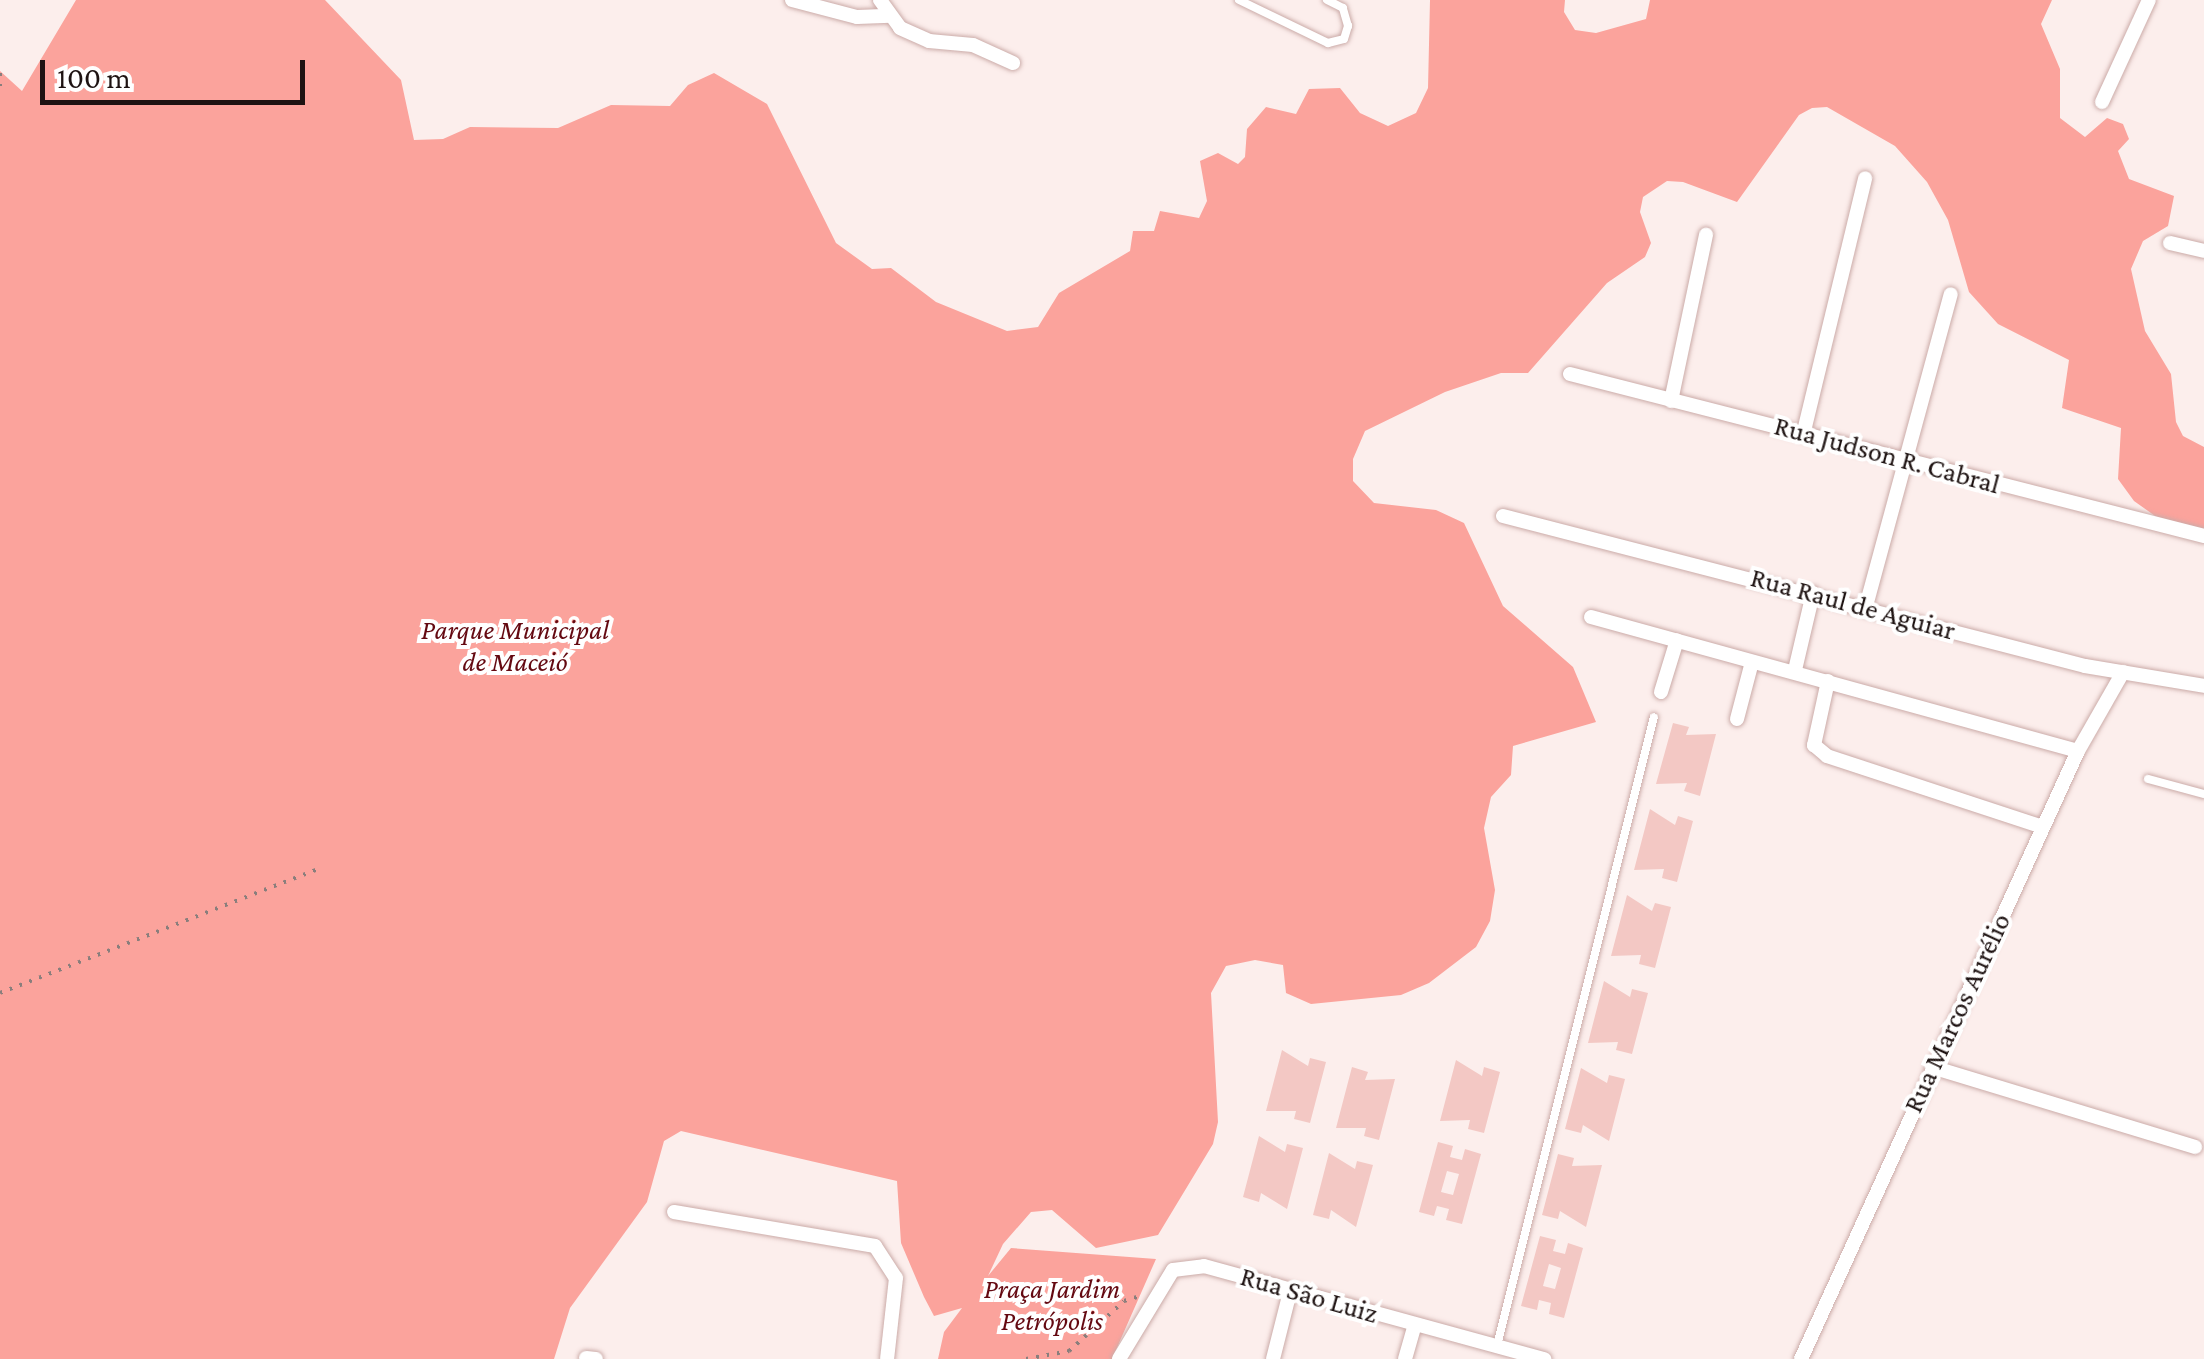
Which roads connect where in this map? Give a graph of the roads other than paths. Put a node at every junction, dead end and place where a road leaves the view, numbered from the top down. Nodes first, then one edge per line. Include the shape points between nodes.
1 (792, 0) edge
2 (880, 0) edge
3 (1239, 0) edge
4 (1328, 0) edge
5 (2149, 0) edge
6 (890, 16) junction
7 (1014, 63) dead end
8 (2102, 102) dead end
9 (1866, 178) dead end
10 (1706, 234) dead end
11 (2170, 243) dead end
12 (2204, 251) edge
13 (1951, 294) dead end
14 (1570, 374) dead end
15 (1671, 401) junction
16 (1804, 431) junction
17 (1902, 460) junction
18 (1503, 516) dead end
19 (2204, 536) edge
20 (1813, 593) junction
21 (1866, 606) junction
22 (1591, 617) dead end
23 (1678, 640) junction
24 (1752, 662) junction
25 (1795, 670) junction
26 (2123, 672) junction
27 (1828, 681) junction
28 (2204, 686) edge
29 (1661, 692) dead end
30 (1654, 717) dead end
31 (1737, 719) dead end
32 (2078, 751) junction
33 (2148, 779) dead end
34 (2204, 794) edge
35 (2043, 827) junction
36 (1932, 1068) junction
37 (2195, 1147) dead end
38 (674, 1212) dead end
39 (1290, 1292) junction
40 (1415, 1324) junction
41 (1497, 1346) junction
42 (887, 1359) edge
43 (1119, 1359) edge
44 (1273, 1359) edge
45 (1406, 1359) edge
46 (1542, 1359) edge
47 (1800, 1359) edge

1 - 6 street via 857,17
2 - 6 street
3 - 4 lane via 1328,43 1344,40 1343,8
5 - 8 street
6 - 7 street via 928,41 973,45
9 - 16 street
10 - 15 street
11 - 12 street
13 - 17 street
14 - 15 street, Rua Judson R. Cabral
15 - 16 street, Rua Judson R. Cabral
16 - 17 street, Rua Judson R. Cabral
17 - 19 street, Rua Judson R. Cabral
17 - 21 street
18 - 20 street, Rua Raul de Aguiar
20 - 21 street, Rua Raul de Aguiar
20 - 25 street
21 - 26 street, Rua Raul de Aguiar
22 - 23 street
23 - 24 street
23 - 29 street
24 - 25 street
24 - 31 street
25 - 27 street
26 - 28 street, Rua Raul de Aguiar
26 - 32 street, Rua Marcos Aurélio
27 - 32 street
27 - 35 street via 1814,745 1827,756
30 - 41 lane
32 - 35 street, Rua Marcos Aurélio
33 - 34 lane
35 - 36 street, Rua Marcos Aurélio
36 - 37 street
36 - 47 street, Rua Marcos Aurélio
38 - 42 street via 875,1246 896,1278
39 - 40 street, Rua São Luiz
39 - 43 street, Rua São Luiz via 1204,1266 1173,1270
39 - 44 street
40 - 41 street, Rua São Luiz
40 - 45 street
41 - 46 street, Rua São Luiz

